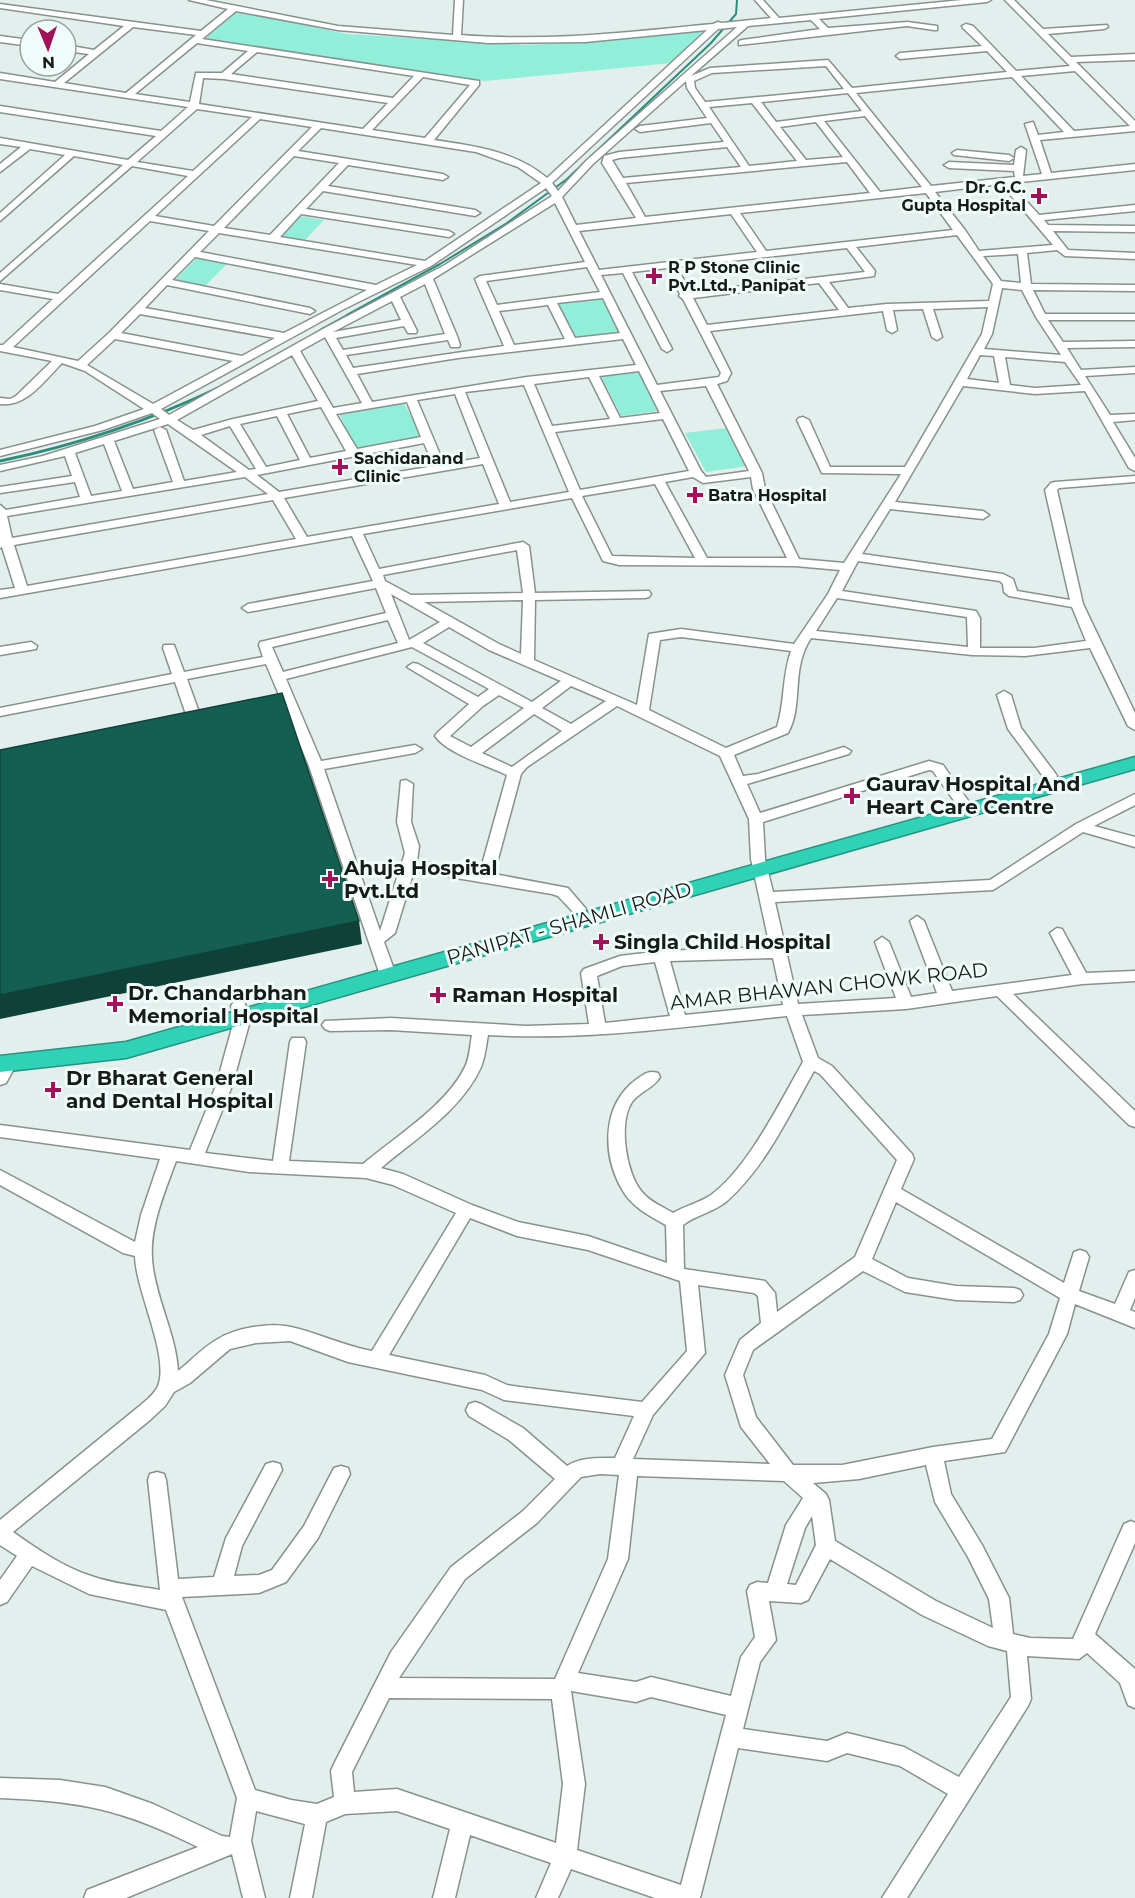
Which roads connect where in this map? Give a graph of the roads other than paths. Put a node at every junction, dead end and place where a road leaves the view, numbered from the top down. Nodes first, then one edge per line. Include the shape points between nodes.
1 (193, 0) edge
2 (221, 0) edge
3 (459, 0) edge
4 (759, 0) edge
5 (934, 0) edge
6 (987, 0) edge
7 (1009, 0) edge
8 (961, 1) edge
9 (0, 6) edge
10 (234, 8) junction
11 (812, 16) junction
12 (774, 17) junction
13 (744, 21) junction
14 (720, 22) junction
15 (131, 24) junction
16 (966, 26) dead end
17 (1104, 27) dead end
18 (934, 28) dead end
19 (826, 31) junction
20 (1041, 32) junction
21 (203, 34) junction
22 (457, 35) junction
23 (0, 39) edge
24 (194, 40) junction
25 (18, 41) edge
26 (742, 43) dead end
27 (988, 48) junction
28 (255, 49) junction
29 (78, 50) edge
30 (96, 52) junction
31 (900, 56) dead end
32 (1135, 57) edge
33 (1070, 60) junction
34 (1077, 68) junction
35 (421, 74) junction
36 (1013, 74) junction
37 (0, 76) edge
38 (224, 76) junction
39 (55, 86) junction
40 (849, 89) junction
41 (126, 97) junction
42 (754, 99) junction
43 (393, 101) junction
44 (704, 105) junction
45 (195, 107) junction
46 (0, 109) edge
47 (869, 114) junction
48 (257, 117) junction
49 (818, 119) junction
50 (714, 120) junction
51 (773, 124) junction
52 (1030, 124) dead end
53 (318, 126) junction
54 (1135, 127) edge
55 (640, 129) dead end
56 (365, 132) junction
57 (163, 134) junction
58 (1072, 135) junction
59 (1034, 138) junction
60 (0, 141) edge
61 (428, 141) junction
62 (730, 144) junction
63 (29, 145) junction
64 (74, 152) junction
65 (291, 153) junction
66 (957, 153) dead end
67 (849, 159) junction
68 (1020, 159) junction
69 (130, 162) junction
70 (345, 163) junction
71 (802, 163) junction
72 (950, 165) dead end
73 (1135, 167) edge
74 (0, 169) edge
75 (747, 169) junction
76 (193, 174) junction
77 (1047, 176) junction
78 (443, 177) dead end
79 (1020, 179) junction
80 (620, 181) junction
81 (1003, 181) junction
82 (322, 188) junction
83 (928, 189) junction
84 (553, 190) junction
85 (875, 191) junction
86 (1135, 208) edge
87 (298, 211) junction
88 (734, 211) junction
89 (475, 213) dead end
90 (640, 217) junction
91 (0, 218) edge
92 (148, 218) junction
93 (1037, 218) junction
94 (573, 225) junction
95 (1045, 228) junction
96 (216, 230) junction
97 (1135, 230) edge
98 (962, 232) junction
99 (449, 234) dead end
100 (273, 238) junction
101 (850, 244) junction
102 (1059, 247) junction
103 (1022, 249) junction
104 (193, 254) junction
105 (763, 254) junction
106 (977, 254) junction
107 (1135, 256) edge
108 (427, 264) junction
109 (670, 264) junction
110 (593, 268) junction
111 (626, 270) junction
112 (0, 278) edge
113 (428, 279) junction
114 (822, 280) junction
115 (165, 282) junction
116 (998, 284) junction
117 (1026, 286) junction
118 (0, 287) edge
119 (1135, 288) edge
120 (379, 289) junction
121 (606, 294) junction
122 (394, 296) junction
123 (684, 296) junction
124 (62, 298) junction
125 (551, 301) junction
126 (993, 304) junction
127 (927, 306) junction
128 (887, 307) junction
129 (492, 309) junction
130 (137, 310) junction
131 (310, 311) dead end
132 (845, 311) junction
133 (1041, 316) junction
134 (1135, 317) edge
135 (408, 322) junction
136 (703, 329) junction
137 (892, 330) dead end
138 (329, 333) junction
139 (113, 335) junction
140 (627, 335) junction
141 (452, 336) junction
142 (286, 337) junction
143 (937, 338) dead end
144 (417, 341) junction
145 (572, 342) junction
146 (1061, 345) junction
147 (1134, 345) edge
148 (3, 348) edge
149 (510, 348) junction
150 (668, 349) dead end
151 (294, 350) junction
152 (977, 352) junction
153 (341, 353) junction
154 (459, 355) junction
155 (999, 355) junction
156 (60, 359) junction
157 (1070, 359) junction
158 (246, 360) junction
159 (80, 365) junction
160 (642, 367) junction
161 (1135, 370) edge
162 (350, 372) junction
163 (592, 373) junction
164 (1078, 373) junction
165 (527, 380) junction
166 (710, 382) junction
167 (961, 382) junction
168 (1005, 388) junction
169 (1088, 388) junction
170 (654, 389) junction
171 (459, 390) junction
172 (410, 397) junction
173 (2, 403) edge
174 (368, 405) junction
175 (328, 408) junction
176 (153, 411) junction
177 (281, 413) junction
178 (667, 415) junction
179 (1135, 417) edge
180 (1105, 419) junction
181 (803, 420) dead end
182 (233, 422) junction
183 (617, 422) junction
184 (168, 424) junction
185 (548, 430) junction
186 (192, 434) junction
187 (427, 439) junction
188 (108, 442) junction
189 (69, 452) junction
190 (0, 453) edge
191 (353, 453) junction
192 (486, 460) junction
193 (307, 463) junction
194 (440, 467) junction
195 (0, 468) edge
196 (1135, 468) edge
197 (909, 470) junction
198 (263, 471) junction
199 (696, 473) junction
200 (756, 473) junction
201 (245, 474) junction
202 (79, 478) junction
203 (1135, 479) edge
204 (659, 481) junction
205 (180, 484) junction
206 (0, 490) edge
207 (128, 492) junction
208 (576, 495) junction
209 (278, 498) junction
210 (87, 500) junction
211 (886, 505) junction
212 (506, 507) junction
213 (1, 512) edge
214 (983, 515) dead end
215 (356, 532) junction
216 (303, 541) junction
217 (3, 544) edge
218 (703, 562) junction
219 (795, 562) junction
220 (852, 562) junction
221 (378, 578) junction
222 (22, 590) junction
223 (0, 594) edge
224 (645, 594) dead end
225 (834, 594) junction
226 (529, 595) junction
227 (409, 599) junction
228 (1077, 604) junction
229 (248, 608) dead end
230 (392, 615) junction
231 (449, 622) junction
232 (809, 634) junction
233 (409, 644) junction
234 (1094, 644) junction
235 (31, 646) dead end
236 (169, 648) dead end
237 (798, 648) junction
238 (974, 650) junction
239 (0, 651) edge
240 (271, 659) junction
241 (527, 662) junction
242 (413, 667) dead end
243 (179, 677) junction
244 (279, 677) junction
245 (571, 680) junction
246 (497, 690) junction
247 (1004, 695) dead end
248 (617, 700) junction
249 (478, 703) junction
250 (532, 706) junction
251 (0, 712) edge
252 (642, 712) junction
253 (197, 726) edge
254 (1135, 726) edge
255 (571, 730) junction
256 (415, 749) dead end
257 (844, 751) dead end
258 (1135, 751) edge
259 (726, 753) junction
260 (471, 754) junction
261 (1135, 763) edge
262 (316, 766) junction
263 (514, 773) junction
264 (1050, 776) junction
265 (740, 781) junction
266 (406, 784) dead end
267 (1135, 799) edge
268 (962, 802) junction
269 (756, 819) junction
270 (1081, 827) junction
271 (1135, 842) edge
272 (759, 864) junction
273 (410, 865) junction
274 (485, 879) junction
275 (766, 897) junction
276 (579, 909) junction
277 (917, 921) dead end
278 (1057, 933) dead end
279 (376, 940) junction
280 (882, 942) dead end
281 (780, 952) junction
282 (661, 956) junction
283 (386, 970) junction
284 (1135, 976) edge
285 (1082, 979) junction
286 (1001, 990) junction
287 (947, 998) junction
288 (906, 1004) junction
289 (792, 1010) junction
290 (241, 1011) junction
291 (679, 1022) junction
292 (330, 1025) dead end
293 (598, 1029) junction
294 (481, 1030) junction
295 (298, 1042) dead end
296 (811, 1062) junction
297 (2, 1064) edge
298 (652, 1077) dead end
299 (1135, 1121) edge
300 (0, 1131) edge
301 (170, 1154) junction
302 (195, 1158) junction
303 (280, 1168) junction
304 (366, 1171) junction
305 (0, 1177) edge
306 (892, 1192) junction
307 (466, 1210) junction
308 (674, 1222) junction
309 (142, 1251) junction
310 (1080, 1257) dead end
311 (862, 1262) junction
312 (682, 1276) junction
313 (1135, 1277) edge
314 (1014, 1295) dead end
315 (1070, 1295) junction
316 (1128, 1317) edge
317 (770, 1326) junction
318 (376, 1360) junction
319 (168, 1386) junction
320 (475, 1410) dead end
321 (646, 1410) junction
322 (933, 1455) junction
323 (625, 1467) junction
324 (273, 1470) dead end
325 (788, 1473) junction
326 (341, 1474) dead end
327 (568, 1479) junction
328 (157, 1480) dead end
329 (814, 1496) junction
330 (1135, 1532) edge
331 (0, 1533) edge
332 (826, 1546) junction
333 (29, 1554) junction
334 (222, 1586) junction
335 (775, 1592) junction
336 (172, 1595) junction
337 (0, 1596) edge
338 (1084, 1637) junction
339 (1010, 1642) junction
340 (563, 1684) junction
341 (383, 1688) junction
342 (1135, 1698) edge
343 (738, 1708) junction
344 (730, 1737) junction
345 (0, 1788) edge
346 (963, 1791) junction
347 (248, 1798) junction
348 (345, 1803) junction
349 (317, 1815) junction
350 (462, 1823) junction
351 (230, 1844) junction
352 (565, 1857) junction
353 (95, 1898) edge
354 (254, 1898) edge
355 (301, 1898) edge
356 (444, 1898) edge
357 (547, 1898) edge
358 (688, 1898) edge
359 (893, 1898) edge

1 - 10 street
2 - 22 street via 263,5 354,26
3 - 22 street
4 - 12 street
5 - 12 street
6 - 8 street
7 - 20 street
8 - 11 street
9 - 15 street
10 - 21 street
10 - 22 street via 338,28
11 - 12 street
11 - 19 street
12 - 13 street
13 - 14 street
13 - 84 street via 590,162
14 - 22 street via 574,39 529,41
14 - 84 street
15 - 21 street
15 - 30 street
16 - 27 street
17 - 20 street
18 - 19 street via 907,24
19 - 26 street
20 - 33 street
21 - 24 street
23 - 25 street
24 - 28 street
24 - 41 street
27 - 31 street
27 - 36 street
28 - 35 street
28 - 38 street
29 - 30 street
30 - 39 street
32 - 33 street
33 - 34 street
34 - 36 street
34 - 54 street
35 - 43 street
35 - 61 street via 476,84
36 - 40 street
36 - 58 street
37 - 39 street
38 - 43 street
38 - 45 street via 199,75
39 - 41 street
40 - 42 street
40 - 44 street via 825,62 710,71 690,80 691,88
40 - 47 street
41 - 45 street
42 - 44 street
42 - 51 street
43 - 56 street
44 - 50 street
45 - 48 street
45 - 57 street
46 - 57 street
47 - 49 street
47 - 83 street
48 - 53 street
48 - 76 street
49 - 51 street
49 - 67 street
50 - 55 street
50 - 62 street
51 - 71 street
52 - 59 street
53 - 56 street
53 - 65 street
54 - 58 street
56 - 61 street
57 - 69 street
58 - 59 street
59 - 77 street
60 - 63 street
61 - 84 street via 497,155 520,165
62 - 75 street
62 - 80 street via 607,158
63 - 64 street
63 - 74 street
64 - 69 street
64 - 91 street
65 - 70 street
65 - 96 street
66 - 68 street
67 - 71 street
67 - 85 street
68 - 72 street
68 - 79 street
69 - 76 street
69 - 112 street
70 - 78 street
70 - 82 street
71 - 75 street
73 - 77 street
75 - 80 street
76 - 92 street
77 - 79 street
79 - 81 street
80 - 90 street
81 - 83 street
81 - 93 street
82 - 87 street
82 - 89 street
83 - 85 street
83 - 98 street
84 - 94 street
84 - 108 street
84 - 113 street
85 - 88 street
85 - 90 street
86 - 93 street
87 - 99 street
87 - 100 street
88 - 90 street
88 - 105 street
90 - 94 street
92 - 96 street
92 - 124 street
93 - 95 street
94 - 110 street
95 - 97 street
95 - 102 street
96 - 100 street
96 - 104 street
98 - 101 street
98 - 106 street
100 - 108 street
101 - 105 street
101 - 114 street via 870,274
102 - 103 street
102 - 107 street via 1073,255
103 - 106 street
103 - 117 street
104 - 115 street
104 - 120 street
105 - 109 street
106 - 116 street
108 - 120 street
109 - 111 street
109 - 123 street
110 - 111 street
110 - 121 street
110 - 129 street via 482,278 480,282
111 - 150 street
113 - 122 street
113 - 141 street
114 - 123 street
114 - 132 street
115 - 130 street
115 - 131 street
116 - 117 street
116 - 126 street
117 - 119 street
117 - 133 street
118 - 124 street
120 - 142 street
121 - 125 street
121 - 140 street
122 - 135 street
122 - 138 street
123 - 136 street
124 - 148 street
125 - 129 street
125 - 145 street
126 - 127 street
126 - 152 street via 987,334
127 - 128 street
127 - 143 street
128 - 132 street
128 - 137 street
129 - 149 street
130 - 139 street
130 - 142 street
132 - 136 street
133 - 134 street
133 - 146 street
135 - 138 street
135 - 144 street
136 - 166 street via 726,373 723,379
138 - 151 street
138 - 153 street
139 - 158 street
139 - 159 street
140 - 145 street
140 - 160 street
141 - 144 street
141 - 154 street
142 - 158 street
144 - 153 street
145 - 149 street
146 - 147 street
146 - 157 street
148 - 156 street
149 - 154 street
151 - 175 street
151 - 184 street
152 - 155 street
152 - 167 street
153 - 162 street
154 - 162 street
155 - 157 street
155 - 168 street
156 - 159 street
156 - 173 street via 21,398
157 - 164 street
158 - 176 street
159 - 176 street
160 - 163 street
160 - 170 street
161 - 164 street
162 - 174 street
163 - 165 street
163 - 183 street
164 - 169 street
165 - 171 street
165 - 185 street
166 - 170 street
166 - 200 street
167 - 168 street
167 - 197 street
168 - 169 street
169 - 180 street
170 - 178 street
171 - 172 street
171 - 192 street
172 - 174 street
172 - 187 street
174 - 175 street
175 - 177 street
175 - 191 street
176 - 184 street
176 - 190 street
177 - 182 street
177 - 193 street
178 - 183 street
178 - 199 street
179 - 180 street
180 - 196 street
181 - 197 street via 826,471
182 - 186 street
182 - 198 street
183 - 185 street
184 - 186 street
184 - 188 street
184 - 205 street
185 - 208 street
186 - 201 street
187 - 191 street
187 - 194 street
188 - 189 street
188 - 207 street
189 - 195 street
189 - 202 street
191 - 193 street
192 - 194 street
192 - 212 street
193 - 198 street
194 - 209 street
197 - 211 street
198 - 201 street
199 - 200 street via 703,480 711,480
199 - 204 street
200 - 219 street via 759,489
201 - 205 street
201 - 209 street
202 - 206 street
202 - 210 street
203 - 228 street via 1051,488
204 - 208 street
204 - 218 street
205 - 207 street
207 - 210 street
208 - 212 street
208 - 218 street via 607,558
209 - 216 street
209 - 217 street
210 - 213 street
211 - 214 street
211 - 220 street
212 - 215 street
213 - 217 street
215 - 216 street
215 - 221 street
216 - 222 street
217 - 222 street
218 - 219 street
219 - 220 street
220 - 225 street
220 - 228 street via 1003,578 1014,594
221 - 226 street via 521,546 527,562
221 - 227 street
221 - 229 street
221 - 230 street
222 - 223 street
224 - 226 street
225 - 232 street
225 - 238 street via 972,614
226 - 227 street
226 - 241 street
227 - 231 street
228 - 234 street
230 - 233 street
230 - 240 street via 266,643
231 - 233 street
231 - 241 street
232 - 237 street
232 - 238 street
233 - 244 street
233 - 246 street
234 - 238 street via 1027,652
234 - 254 street
235 - 239 street
236 - 243 street
237 - 252 street via 681,633 654,637
237 - 259 street via 791,669 783,730
240 - 243 street
240 - 244 street
241 - 245 street
242 - 249 street
243 - 251 street
243 - 253 street
244 - 262 street via 286,709
245 - 248 street
245 - 250 street
246 - 249 street
246 - 250 street
247 - 264 street via 1015,729
248 - 252 street
248 - 255 street
249 - 260 street via 442,735 444,740
250 - 255 street
250 - 260 street
252 - 259 street
255 - 263 street
256 - 262 street
257 - 265 street
258 - 264 highway, PANIPAT - SHAMLI ROAD
259 - 265 street
260 - 263 street
261 - 272 highway, PANIPAT - SHAMLI ROAD
262 - 279 street
263 - 274 street
264 - 268 highway, PANIPAT - SHAMLI ROAD
265 - 269 street
266 - 273 street
267 - 270 street
268 - 269 street via 938,768 929,765
268 - 272 highway, PANIPAT - SHAMLI ROAD
269 - 272 street
270 - 271 street
270 - 275 street via 993,885
272 - 275 street
272 - 276 highway, PANIPAT - SHAMLI ROAD
272 - 283 highway, PANIPAT - SHAMLI ROAD
273 - 274 street
273 - 279 street via 388,933
274 - 276 street via 558,890
275 - 281 street
276 - 283 highway, PANIPAT - SHAMLI ROAD
277 - 287 street
278 - 285 street
279 - 283 street
280 - 288 street
281 - 282 street
281 - 289 street
282 - 291 street
282 - 293 street via 620,961 590,972
283 - 290 highway, PANIPAT - SHAMLI ROAD
284 - 285 street, AMAR BHAWAN CHOWK ROAD
285 - 286 street, AMAR BHAWAN CHOWK ROAD
286 - 287 street, AMAR BHAWAN CHOWK ROAD
286 - 299 street
287 - 288 street, AMAR BHAWAN CHOWK ROAD
288 - 289 street, AMAR BHAWAN CHOWK ROAD
289 - 291 street, AMAR BHAWAN CHOWK ROAD
289 - 296 street
290 - 297 highway, PANIPAT - SHAMLI ROAD via 126,1050
290 - 302 street via 224,1086
291 - 293 street, AMAR BHAWAN CHOWK ROAD
292 - 294 street, AMAR BHAWAN CHOWK ROAD via 391,1024
293 - 294 street, AMAR BHAWAN CHOWK ROAD
294 - 304 street via 473,1066 455,1093 433,1117
295 - 303 street
296 - 306 street via 826,1070 906,1159
296 - 308 street via 740,1176 720,1197
298 - 308 street via 622,1103 618,1113 619,1158 636,1197
300 - 301 street
301 - 302 street
301 - 309 street
302 - 303 street
303 - 304 street
304 - 307 street via 397,1179
305 - 309 street via 129,1248
306 - 311 street
306 - 315 street
307 - 312 street via 517,1229 588,1243
307 - 318 street
308 - 312 street
309 - 319 street via 146,1285 169,1362
310 - 315 street
311 - 314 street via 905,1285 956,1293
311 - 317 street
312 - 317 street via 759,1286 766,1293
312 - 321 street via 696,1353
313 - 316 street
315 - 316 street
315 - 322 street via 1058,1334 998,1446
317 - 325 street via 746,1345 734,1375 748,1422
318 - 319 street via 281,1334 223,1344 183,1380
318 - 321 street via 520,1395
319 - 331 street via 153,1406
320 - 327 street via 516,1434
321 - 323 street
322 - 325 street via 846,1473 812,1477
322 - 339 street via 942,1496 999,1598
323 - 325 street
323 - 327 street via 576,1470
323 - 340 street via 618,1559
324 - 334 street via 233,1544
325 - 329 street
326 - 334 street via 311,1532 279,1576 267,1583
327 - 341 street via 530,1517 458,1574 398,1659
328 - 336 street via 165,1572
329 - 332 street via 819,1500
329 - 335 street via 796,1525
330 - 338 street via 1131,1530
331 - 333 street
332 - 335 street via 801,1594
332 - 339 street via 929,1608
333 - 336 street via 104,1589
333 - 337 street
334 - 336 street
335 - 343 street via 756,1591 766,1640 750,1657
336 - 347 street
338 - 339 street via 1079,1649
338 - 342 street via 1129,1677
339 - 346 street via 1021,1698
340 - 341 street
340 - 343 street via 636,1692 651,1687
340 - 352 street via 574,1784
341 - 348 street via 341,1772
343 - 344 street
344 - 346 street via 827,1751 846,1743 904,1757
344 - 358 street
345 - 351 street via 55,1790 119,1802
346 - 359 street
347 - 349 street
347 - 351 street
348 - 349 street
348 - 350 street via 397,1800
349 - 355 street
350 - 352 street
350 - 356 street
351 - 353 street
351 - 354 street
352 - 357 street
352 - 358 street

